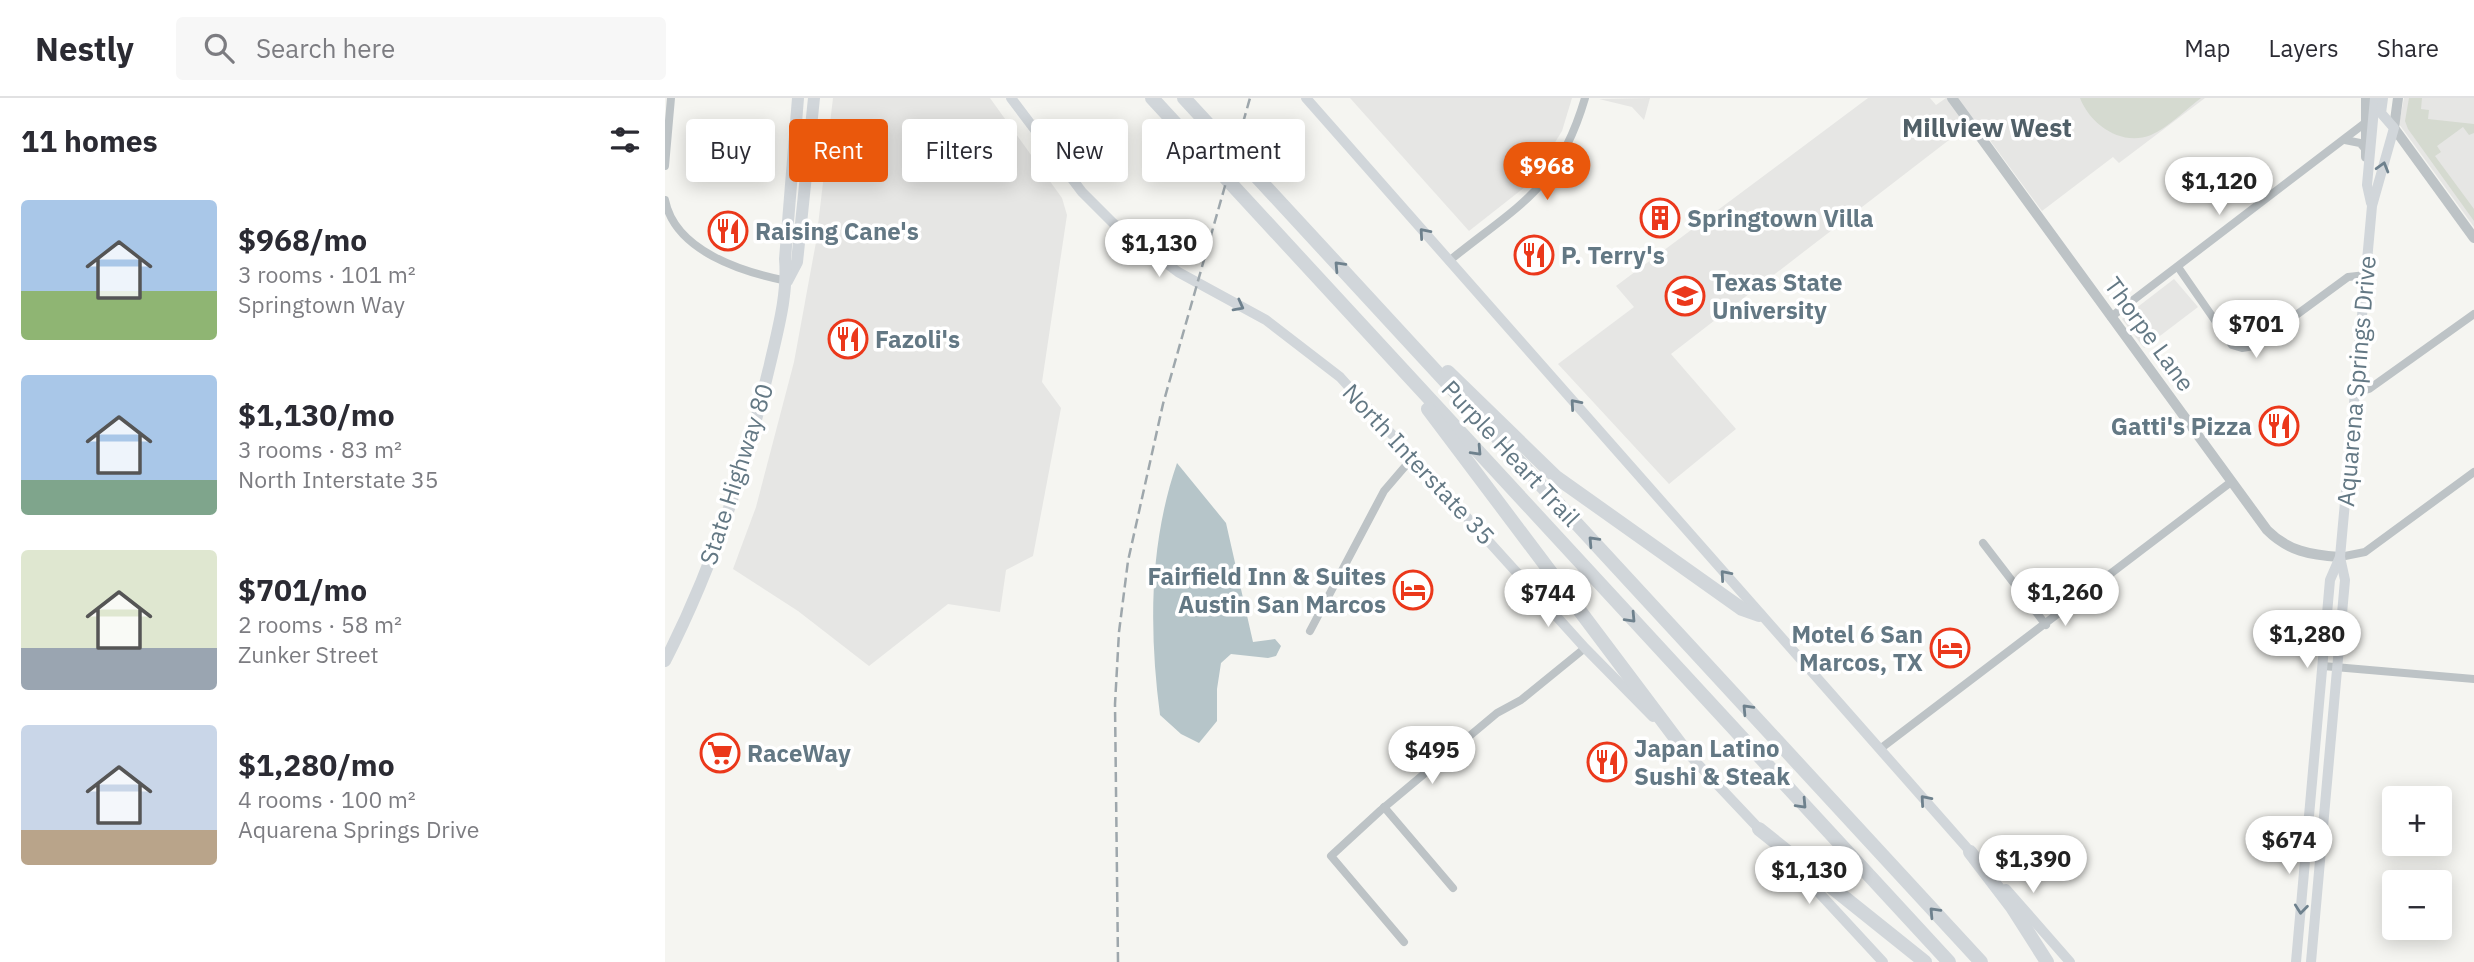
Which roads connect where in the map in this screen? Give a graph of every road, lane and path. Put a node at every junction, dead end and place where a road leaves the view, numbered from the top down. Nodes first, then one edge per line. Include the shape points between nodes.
1 (671, 98) edge
2 (798, 98) edge
3 (808, 98) edge
4 (814, 98) edge
5 (1011, 98) edge
6 (1152, 98) edge
7 (1184, 98) edge
8 (1306, 98) edge
9 (1585, 98) edge
10 (1952, 98) edge
11 (2365, 98) edge
12 (2375, 98) edge
13 (2382, 98) edge
14 (2398, 98) edge
15 (806, 119) edge
16 (812, 119) edge
17 (2365, 123) junction
18 (2393, 128) junction
19 (2345, 140) junction
20 (2366, 150) junction
21 (665, 166) edge
22 (808, 182) edge
23 (2367, 186) junction
24 (665, 200) edge
25 (2372, 206) junction
26 (2474, 238) edge
27 (1449, 261) junction
28 (2178, 267) junction
29 (2366, 275) junction
30 (787, 281) junction
31 (1371, 302) junction
32 (2474, 314) edge
33 (2111, 317) junction
34 (1398, 365) junction
35 (2355, 393) junction
36 (1415, 456) junction
37 (2474, 472) edge
38 (2231, 482) junction
39 (1983, 542) dead end
40 (2340, 557) junction
41 (1759, 615) junction
42 (2046, 625) junction
43 (1310, 631) dead end
44 (1585, 648) junction
45 (665, 662) edge
46 (2323, 666) junction
47 (2337, 667) junction
48 (2474, 679) edge
49 (2320, 699) junction
50 (1683, 748) junction
51 (1880, 749) junction
52 (2328, 768) junction
53 (1384, 807) junction
54 (1759, 829) junction
55 (1970, 852) junction
56 (1453, 888) dead end
57 (1404, 942) dead end
58 (1883, 962) edge
59 (1925, 962) edge
60 (1949, 962) edge
61 (1981, 962) edge
62 (2047, 962) edge
63 (2070, 962) edge
64 (2296, 962) edge
65 (2311, 962) edge

1 - 21 street
2 - 30 main road, State Highway 80
3 - 15 main road
4 - 16 main road, State Highway 80
5 -> 36 main road, North Interstate 35 via 1081,192 1113,223 1178,272 1266,320 1304,348 1340,377
6 - 34 highway, Purple Heart Trail
31 -> 7 highway, Purple Heart Trail
27 -> 8 main road
9 - 27 street via 1566,150 1545,182
10 - 33 street, Thorpe Lane
11 - 17 street
12 - 23 main road, Aquarena Springs Drive
13 - 18 main road via 2381,113
14 - 18 street
17 - 19 street
17 - 20 street
25 -> 18 main road, Aquarena Springs Drive
18 - 26 street
19 - 20 street via 2360,143
19 - 28 street
20 - 23 street
22 - 30 main road, State Highway 80 via 797,262
23 - 25 main road, Aquarena Springs Drive
24 - 30 street via 669,216 687,239 737,268
25 - 29 main road, Aquarena Springs Drive
41 -> 27 main road
28 - 29 street via 2232,345 2242,348 2254,346 2348,277
28 - 33 street
29 - 35 main road, Aquarena Springs Drive
30 - 45 main road, State Highway 80 via 755,428 699,587
31 - 41 highway via 1556,477 1742,609
61 -> 31 highway, Purple Heart Trail
32 - 35 street via 2369,389
33 - 38 street, Thorpe Lane
34 - 50 highway via 1454,447
34 -> 60 highway, Purple Heart Trail
35 - 40 main road, Aquarena Springs Drive
36 - 43 street via 1384,491
36 - 44 main road, North Interstate 35
37 - 40 street via 2365,552
38 - 40 street, Thorpe Lane via 2278,541 2306,554
38 - 42 street
39 - 42 street
40 - 46 main road, Aquarena Springs Drive via 2330,580
40 - 47 main road, Aquarena Springs Drive via 2345,580
41 - 51 main road
42 - 51 street
44 - 50 main road, North Interstate 35
44 - 53 street via 1521,700 1497,713
46 - 47 street
46 - 49 main road, Aquarena Springs Drive
47 - 48 street
47 - 52 main road, Aquarena Springs Drive
49 - 52 main road via 2325,706 2320,760
49 -> 64 main road, Aquarena Springs Drive
50 - 54 main road, North Interstate 35
55 -> 51 main road
52 - 65 main road, Aquarena Springs Drive
53 - 56 street
53 - 57 street via 1331,856
54 - 58 main road, North Interstate 35
54 - 59 highway
55 - 62 highway
55 - 63 main road

